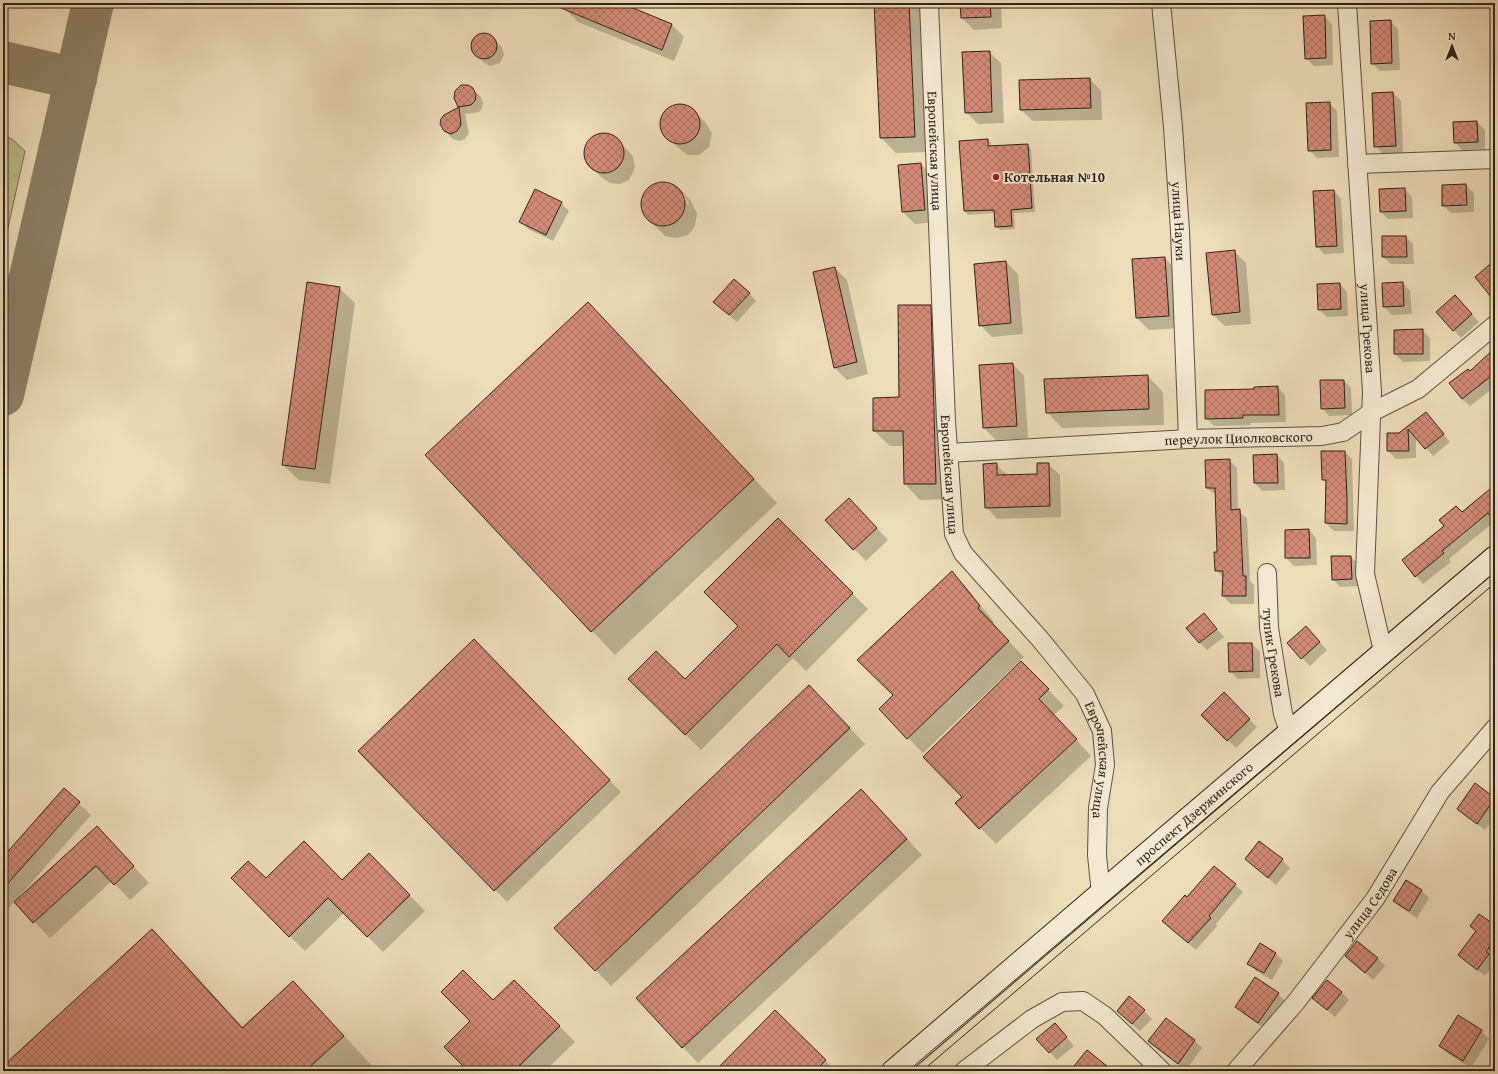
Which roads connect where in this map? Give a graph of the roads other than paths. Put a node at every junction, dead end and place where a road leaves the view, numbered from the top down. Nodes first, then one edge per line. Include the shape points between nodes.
1 (929, 3) edge
2 (1161, 3) edge
3 (1347, 3) edge
4 (1495, 159) edge
5 (1357, 164) junction
6 (1495, 325) edge
7 (1372, 412) junction
8 (1188, 439) junction
9 (948, 453) junction
10 (1495, 557) edge
11 (1267, 573) dead end
12 (1383, 651) junction
13 (1495, 728) edge
14 (1289, 731) junction
15 (1101, 894) junction
16 (893, 1071) edge
17 (964, 1071) edge
18 (1162, 1071) edge
19 (1236, 1071) edge

1 - 9 street, Европейская улица
2 - 8 street, улица Науки via 1180,231
3 - 5 street, улица Грекова
4 - 5 street
5 - 7 street, улица Грекова
6 - 7 street, переулок Циолковского via 1418,389
7 - 8 street, переулок Циолковского via 1343,432 1322,436
7 - 12 street, улица Грекова via 1365,574
8 - 9 street, переулок Циолковского
9 - 15 street, Европейская улица via 954,534 963,553 1085,694 1102,731 1105,765 1098,808 1097,855
10 - 12 main road, проспект Дзержинского
11 - 14 street, тупик Грекова via 1269,628 1283,714
12 - 14 main road, проспект Дзержинского
13 - 19 street, улица Седова via 1440,792 1375,899 1296,1002
14 - 15 main road, проспект Дзержинского
15 - 16 main road, проспект Дзержинского
17 - 18 street via 1032,1019 1062,1002 1082,1001 1105,1016

